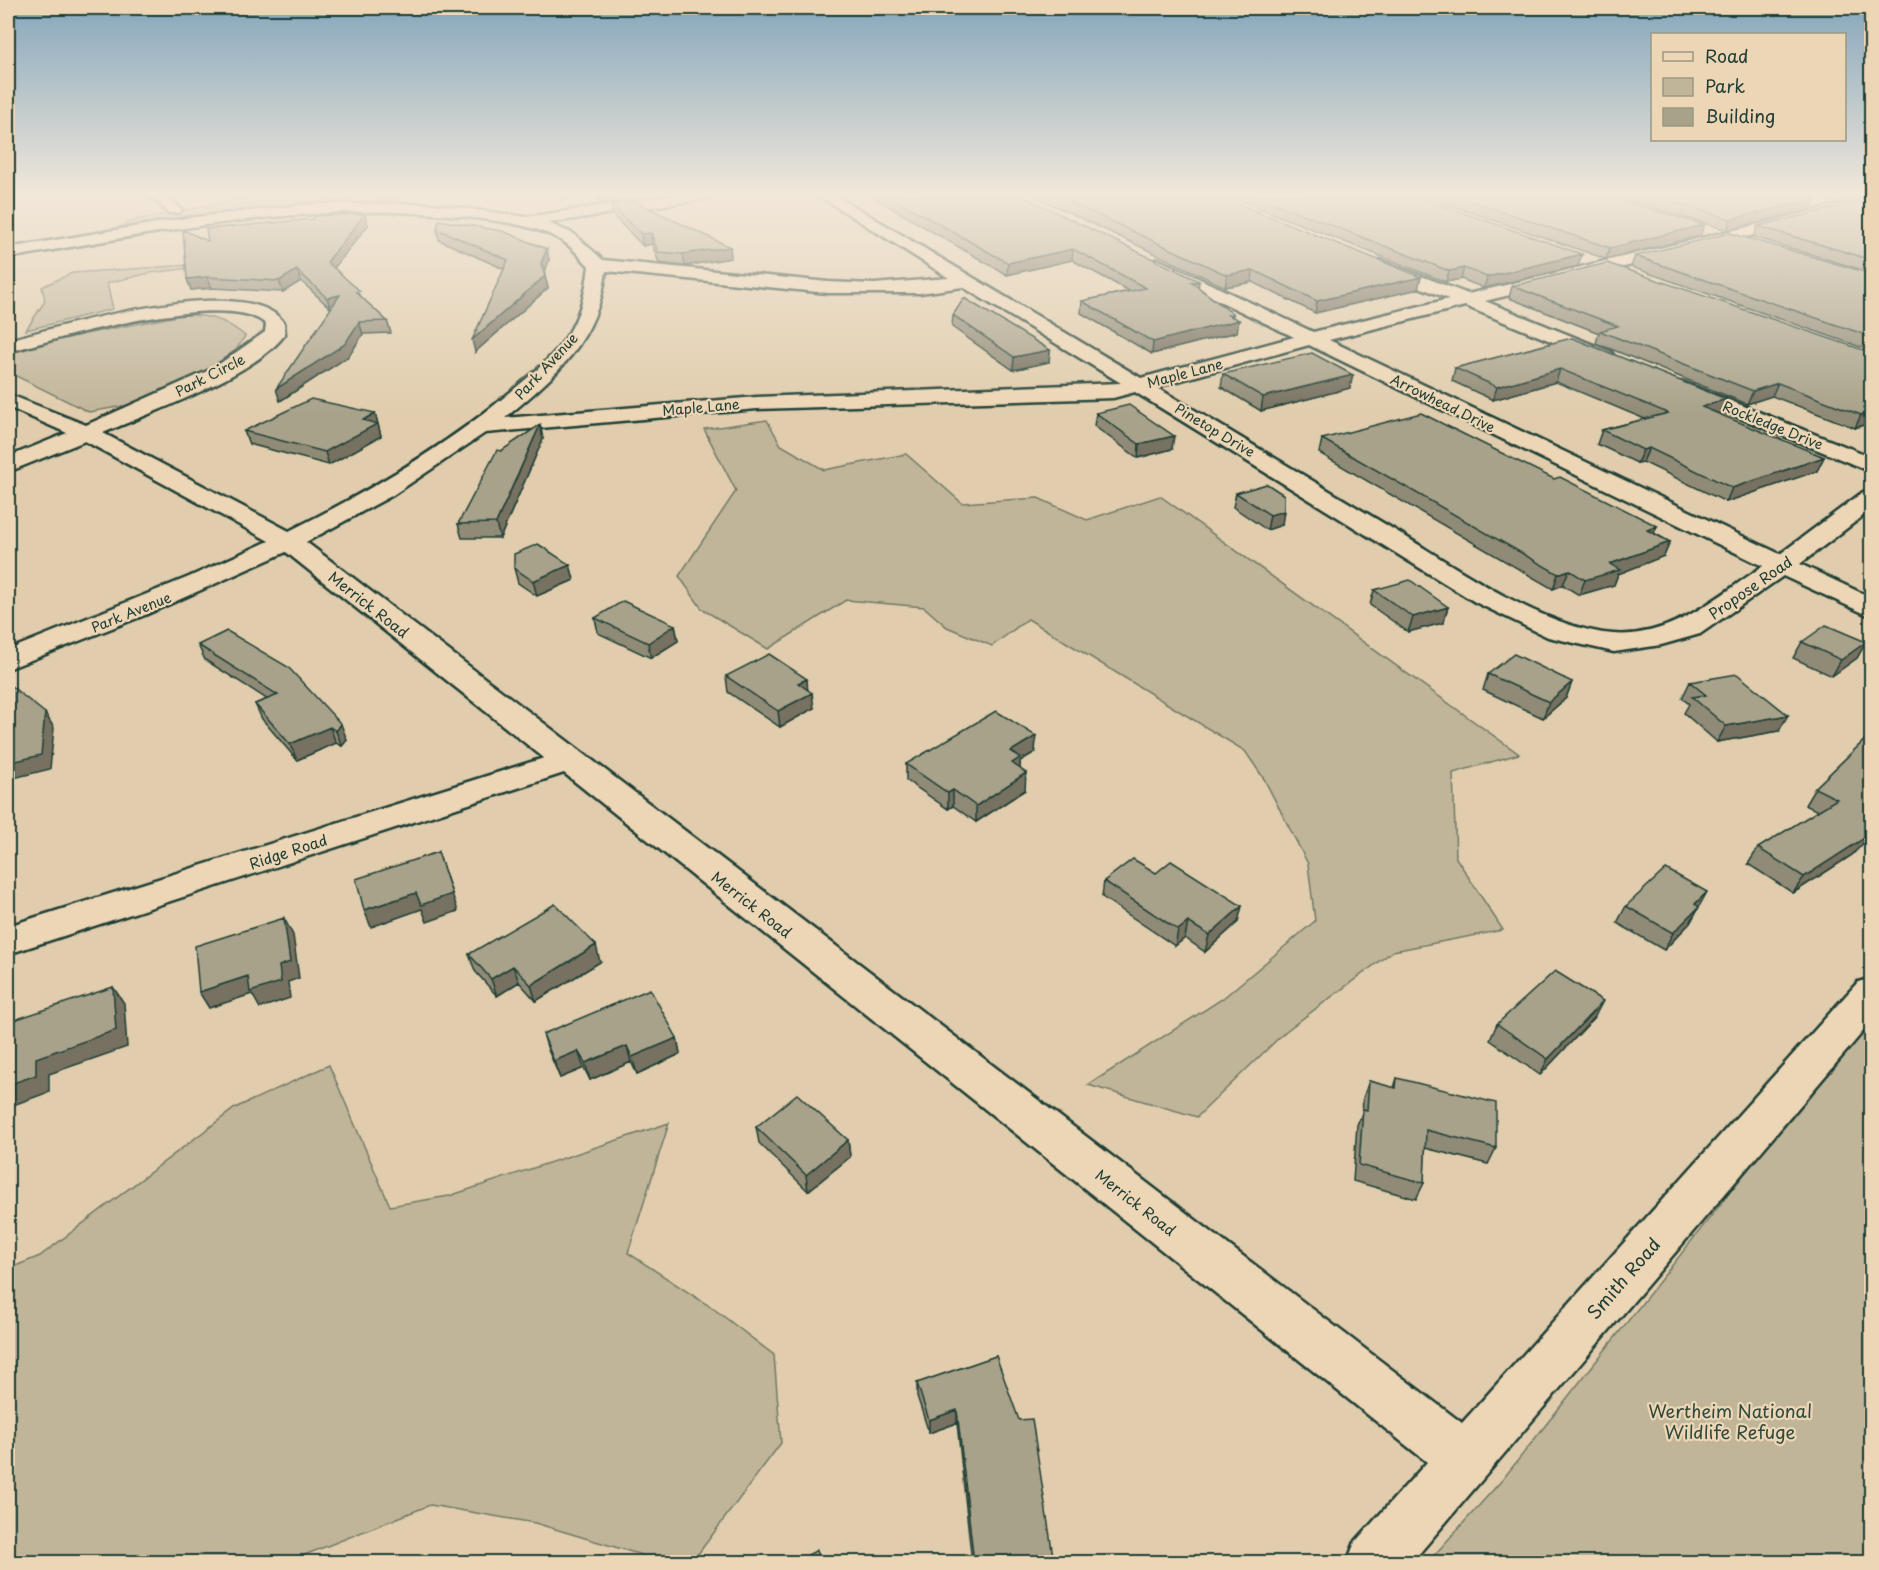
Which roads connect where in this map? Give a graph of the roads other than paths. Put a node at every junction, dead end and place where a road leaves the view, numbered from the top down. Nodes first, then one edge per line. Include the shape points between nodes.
1 (598, 268) edge
2 (667, 268) edge
3 (944, 268) edge
4 (1166, 268) edge
5 (1388, 268) edge
6 (1605, 268) edge
7 (1606, 268) edge
8 (1640, 279) edge
9 (965, 281) junction
10 (1468, 301) junction
11 (1309, 339) junction
12 (8, 346) edge
13 (1620, 363) edge
14 (1664, 381) edge
15 (1141, 385) junction
16 (8, 400) edge
17 (480, 427) junction
18 (86, 434) junction
19 (8, 465) edge
20 (1872, 465) edge
21 (1872, 497) edge
22 (287, 540) junction
23 (1780, 566) junction
24 (1872, 609) edge
25 (1614, 643) joint
26 (8, 660) edge
27 (568, 761) junction
28 (8, 940) edge
29 (1872, 993) edge
30 (1465, 1458) junction
31 (1375, 1563) edge

1 - 17 street, Park Avenue via 596,291 575,340 524,393
2 - 9 street via 889,290
3 - 9 street, Pinetop Drive
4 - 11 street, Arrowhead Drive
5 - 10 street
6 - 10 street, Maple Lane
7 - 8 street
9 - 15 street, Pinetop Drive
10 - 11 street, Maple Lane
10 - 13 street
11 - 15 street, Maple Lane
11 - 23 street, Arrowhead Drive
12 - 18 street, Park Circle via 199,306 228,305 262,312 275,323 275,334 260,349 216,376
14 - 20 street, Rockledge Drive
15 - 17 street, Maple Lane via 1101,392 757,403
15 - 25 street, Pinetop Drive via 1485,596 1558,631
16 - 18 street, Merrick Road
17 - 22 street, Park Avenue via 416,471
18 - 19 street, Park Circle
18 - 22 street, Merrick Road
21 - 23 street, Propose Road
22 - 26 street, Park Avenue via 174,595
22 - 27 street, Merrick Road
23 - 24 street, Arrowhead Drive
23 - 25 street, Propose Road via 1690,628 1651,639
27 - 28 street, Ridge Road
27 - 30 street, Merrick Road
29 - 30 street, Smith Road
30 - 31 street, Smith Road

